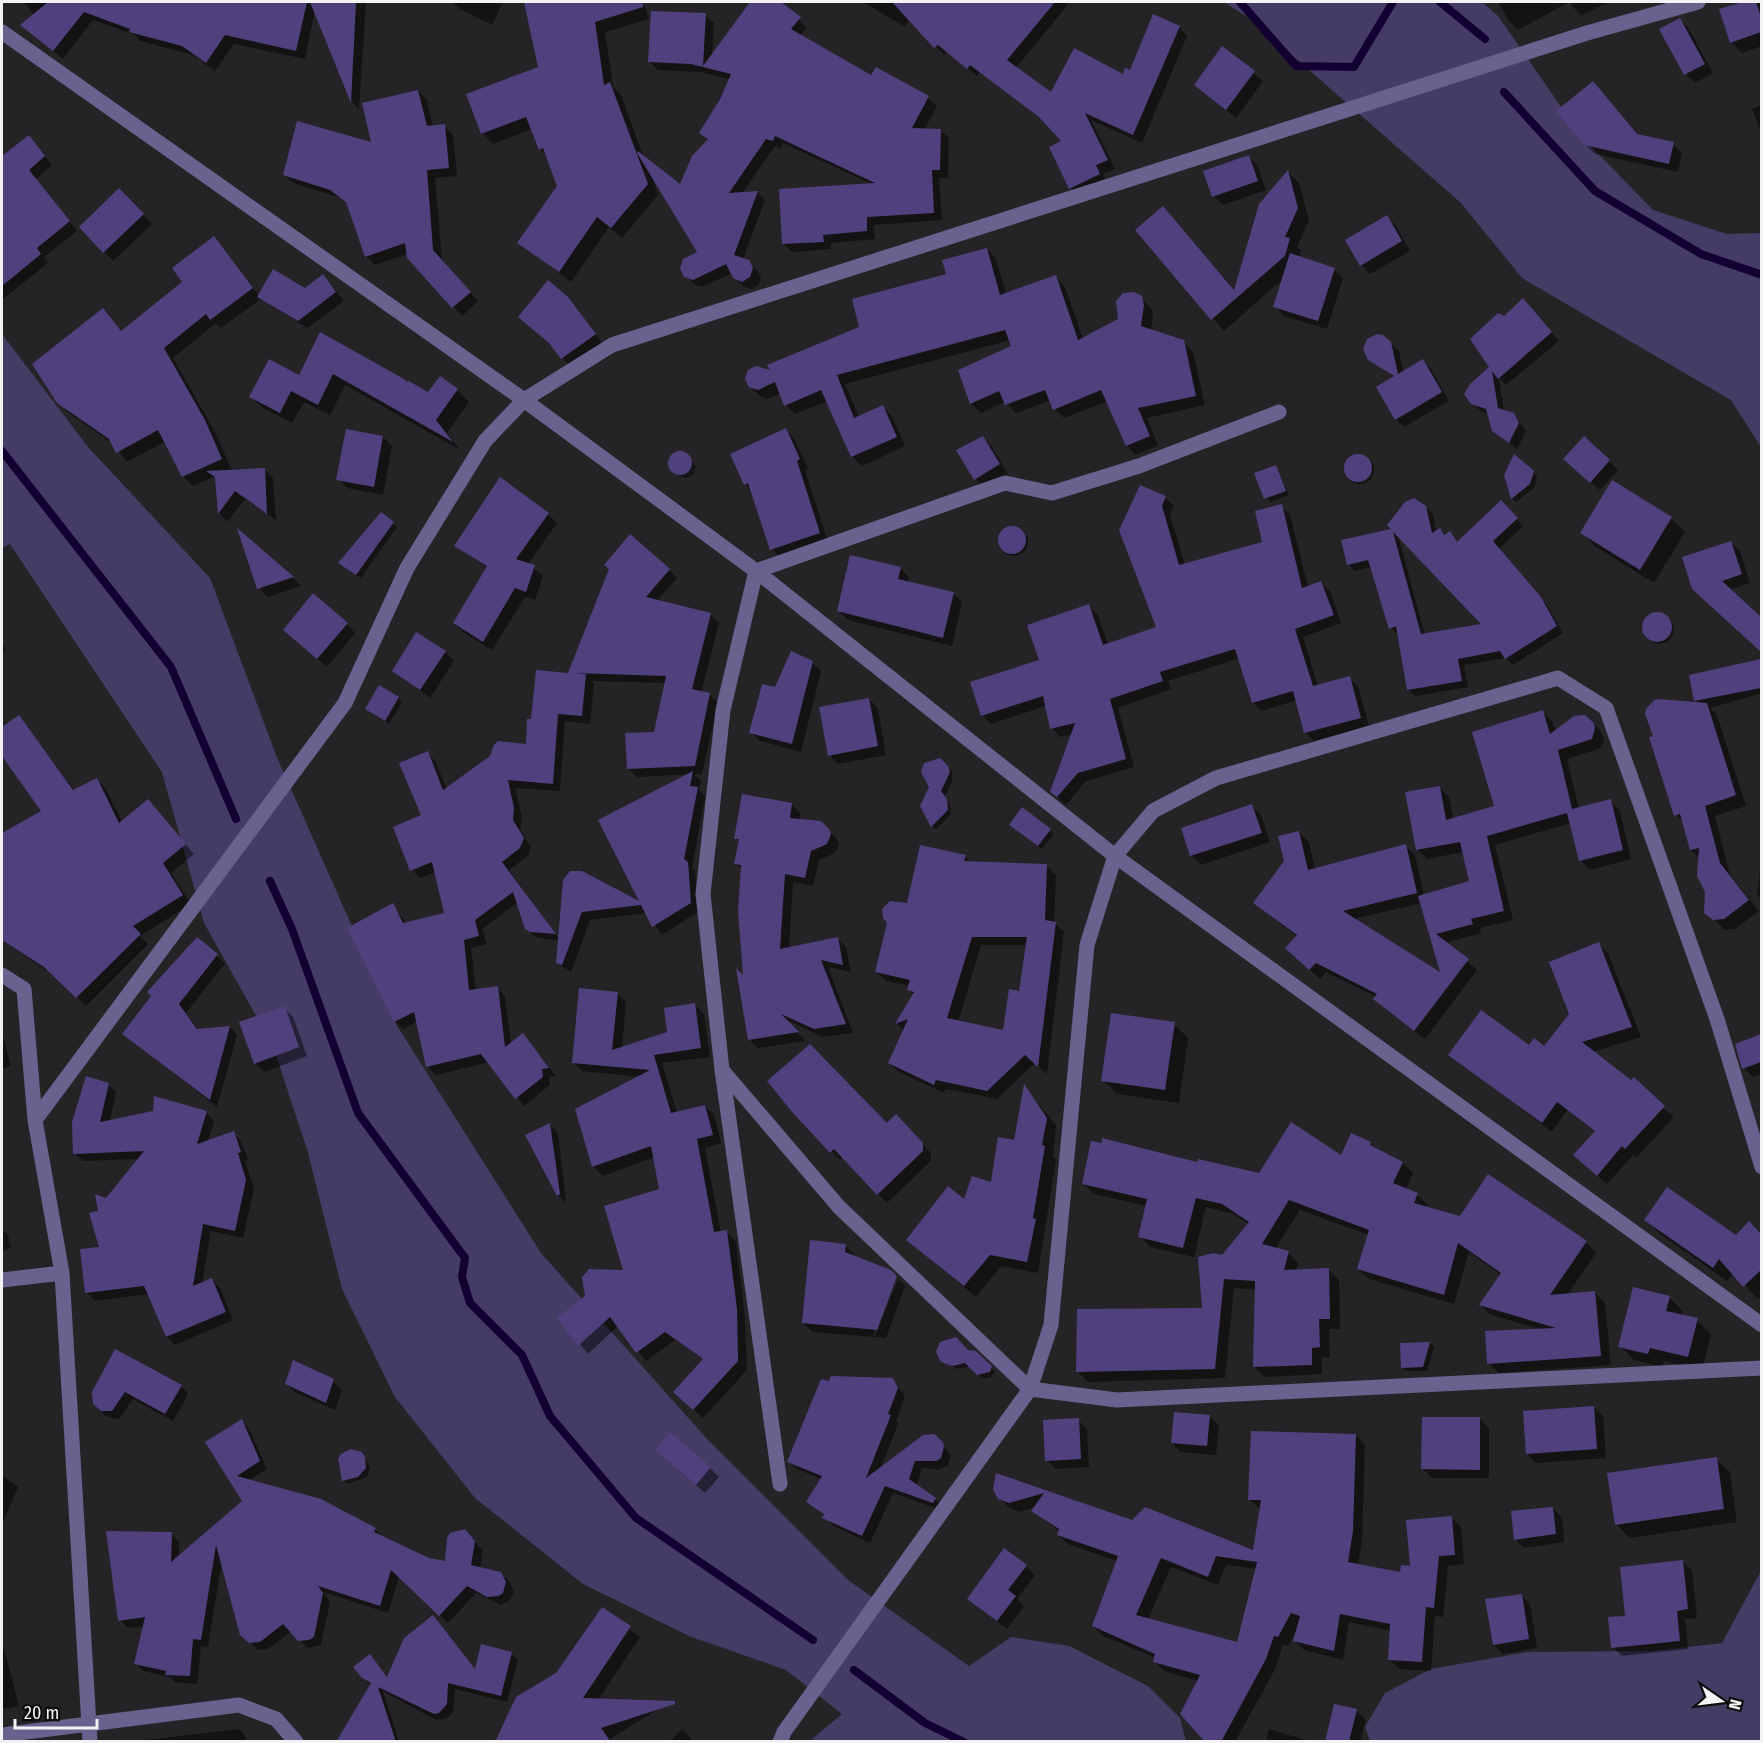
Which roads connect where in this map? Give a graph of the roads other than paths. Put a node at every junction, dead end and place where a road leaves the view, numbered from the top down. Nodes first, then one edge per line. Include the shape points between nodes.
1 (1698, 2) edge
2 (2, 32) edge
3 (525, 400) junction
4 (1279, 412) dead end
5 (756, 571) junction
6 (1115, 856) junction
7 (2, 975) edge
8 (722, 1070) junction
9 (35, 1120) junction
10 (1761, 1167) edge
11 (62, 1273) junction
12 (2, 1280) edge
13 (1761, 1325) edge
14 (1761, 1368) edge
15 (1030, 1389) junction
16 (780, 1484) dead end
17 (89, 1724) junction
18 (2, 1735) edge
19 (90, 1742) edge
20 (296, 1742) edge
21 (780, 1742) edge

1 - 3 street via 1576,36 612,345
2 - 3 street
3 - 5 street
3 - 9 street via 485,441 407,568 345,703
4 - 5 street via 1138,466 1052,493 1005,483
5 - 6 street
5 - 8 street via 723,711 703,894
6 - 10 street via 1153,811 1216,778 1558,678 1606,708 1717,1019
6 - 13 street
6 - 15 street via 1086,945 1052,1325
7 - 9 street via 24,989
8 - 15 street via 839,1207
8 - 16 street
9 - 11 street
11 - 12 street
11 - 17 street
14 - 15 street via 1117,1401
15 - 21 street
17 - 18 street
17 - 19 street
17 - 20 street via 239,1705 276,1719

